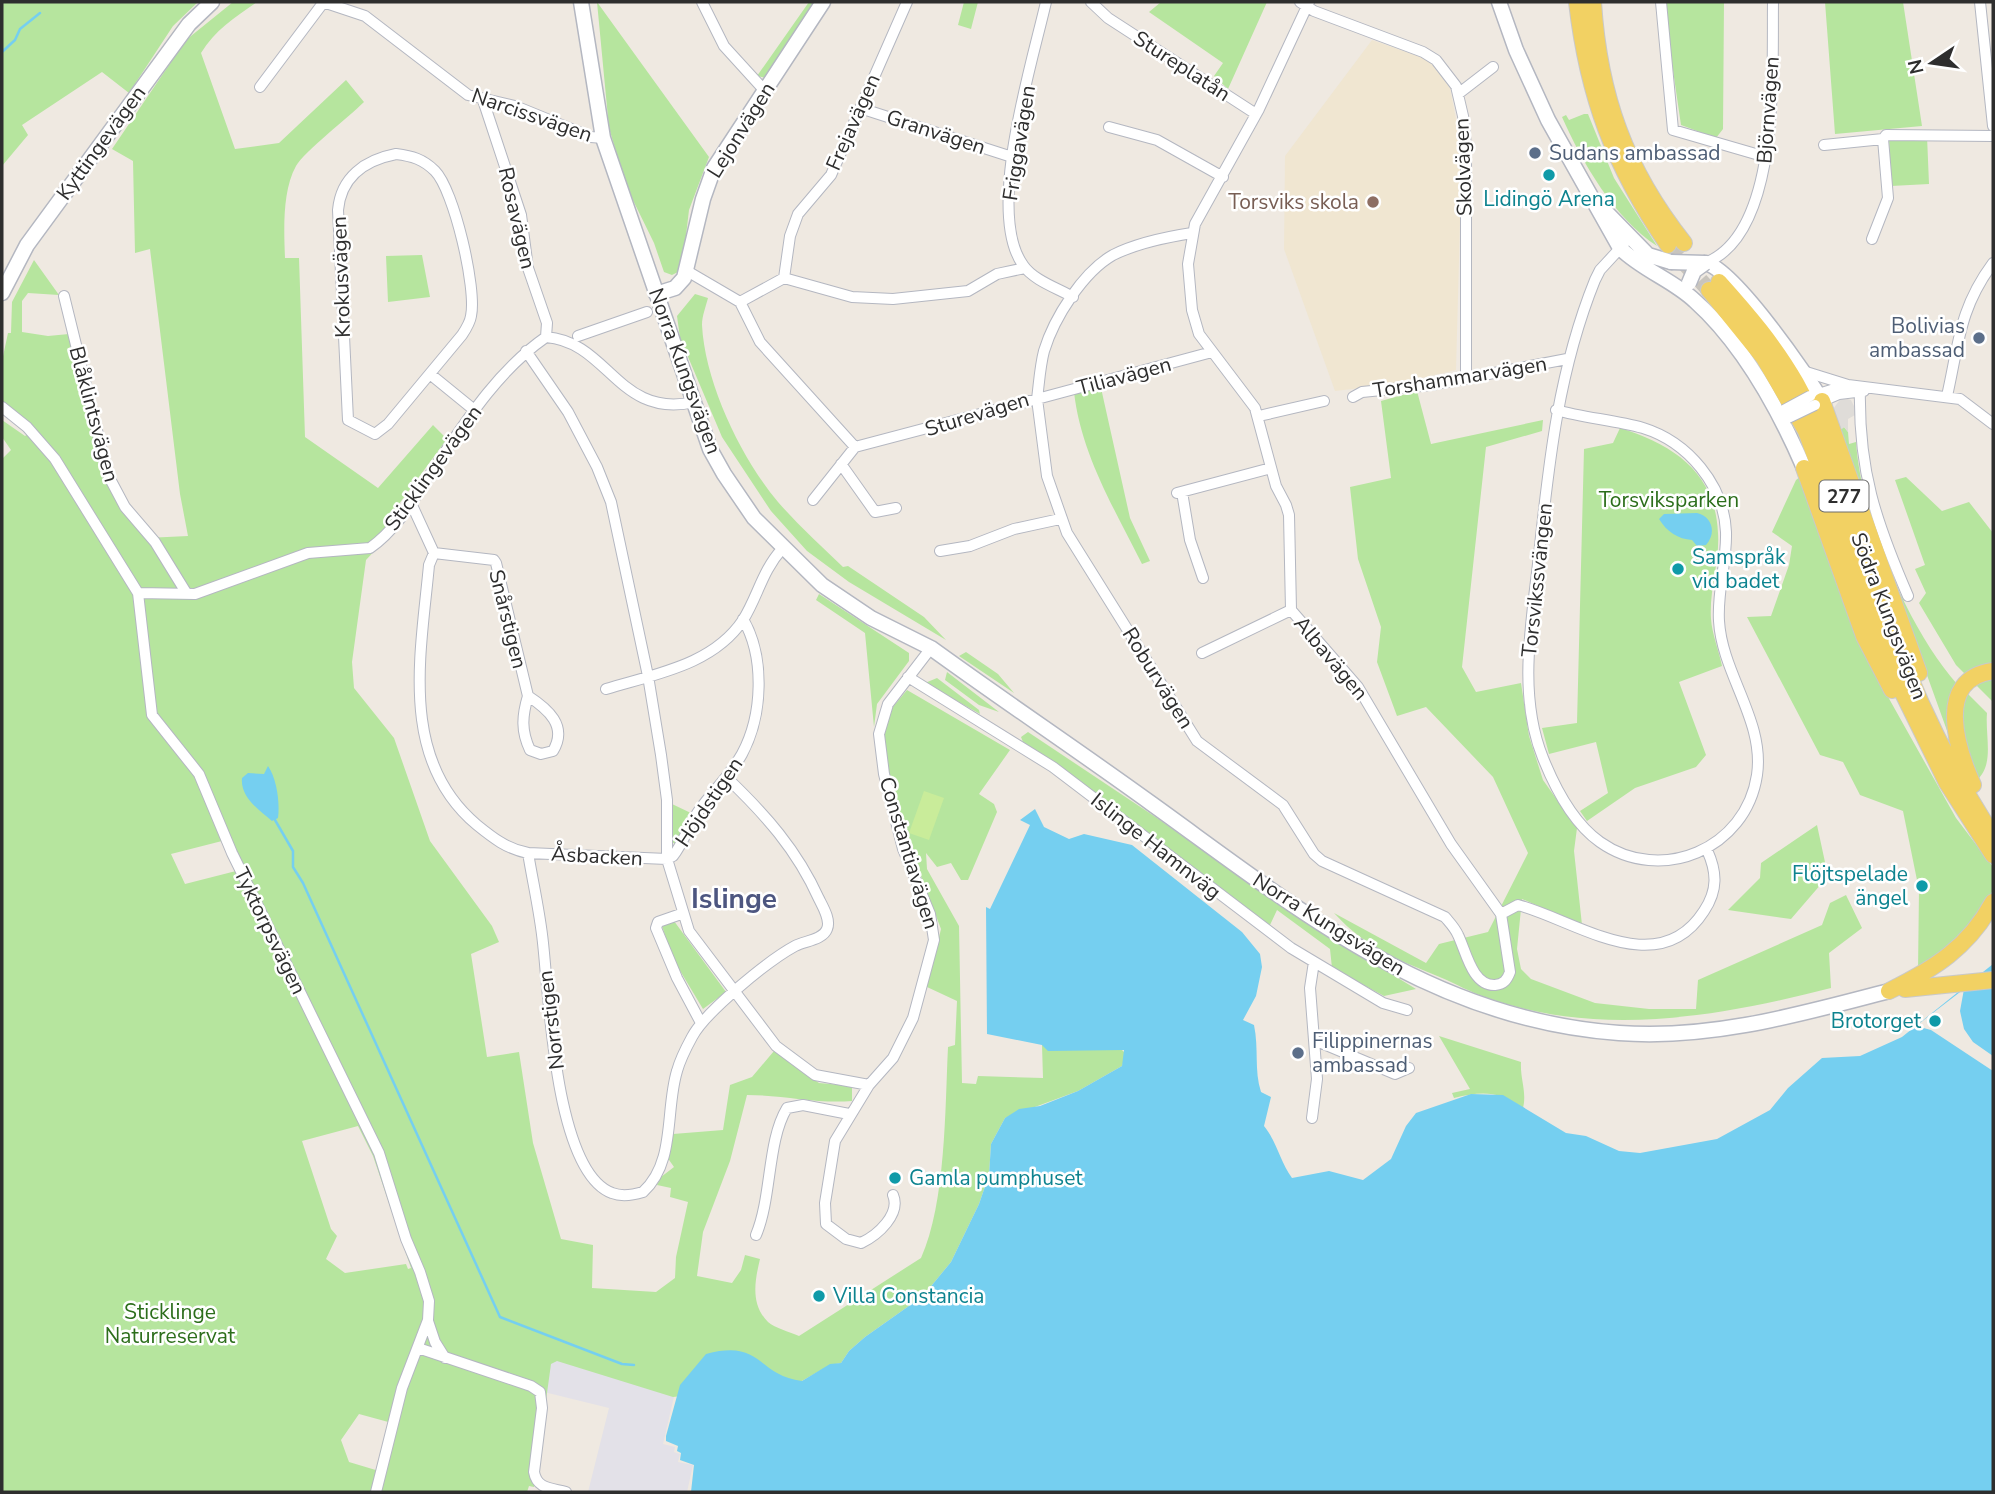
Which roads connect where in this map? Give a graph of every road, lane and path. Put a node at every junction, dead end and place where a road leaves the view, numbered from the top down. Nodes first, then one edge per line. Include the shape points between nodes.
1 (212, 2) edge
2 (323, 2) edge
3 (581, 2) edge
4 (702, 2) edge
5 (823, 2) edge
6 (906, 2) edge
7 (1046, 2) edge
8 (1091, 2) edge
9 (1499, 2) edge
10 (1577, 2) edge
11 (1593, 2) edge
12 (1661, 2) edge
13 (1773, 2) edge
14 (1980, 2) edge
15 (1305, 4) edge
16 (1493, 67) dead end
17 (260, 87) dead end
18 (764, 90) junction
19 (1458, 94) junction
20 (483, 100) junction
21 (860, 107) junction
22 (1256, 114) junction
23 (1993, 126) edge
24 (1109, 127) dead end
25 (1993, 136) edge
26 (603, 138) junction
27 (1883, 139) junction
28 (1824, 145) dead end
29 (1012, 157) junction
30 (1766, 157) junction
31 (1223, 177) junction
32 (1192, 233) junction
33 (1872, 239) dead end
34 (1625, 244) junction
35 (1728, 251) junction
36 (1708, 263) junction
37 (1993, 263) edge
38 (1025, 268) junction
39 (687, 271) junction
40 (784, 278) junction
41 (1719, 284) junction
42 (2, 293) edge
43 (656, 294) junction
44 (64, 296) dead end
45 (1073, 297) junction
46 (1693, 298) junction
47 (740, 302) junction
48 (647, 312) dead end
49 (578, 336) dead end
50 (546, 337) junction
51 (526, 351) junction
52 (1212, 352) junction
53 (1567, 359) junction
54 (1802, 371) junction
55 (430, 374) junction
56 (1466, 379) junction
57 (1848, 385) junction
58 (1860, 390) junction
59 (1947, 396) junction
60 (1353, 397) dead end
61 (1037, 399) junction
62 (1816, 399) junction
63 (1324, 401) dead end
64 (694, 402) junction
65 (2, 407) edge
66 (473, 409) junction
67 (1556, 410) junction
68 (1783, 415) junction
69 (1259, 416) junction
70 (1993, 424) edge
71 (855, 447) junction
72 (841, 464) junction
73 (1271, 468) junction
74 (1804, 468) joint
75 (813, 500) dead end
76 (411, 503) junction
77 (895, 508) dead end
78 (1060, 519) junction
79 (782, 549) junction
80 (940, 551) dead end
81 (435, 553) junction
82 (1203, 578) dead end
83 (138, 593) junction
84 (187, 594) junction
85 (1908, 596) dead end
86 (1291, 610) junction
87 (743, 619) junction
88 (931, 648) junction
89 (1202, 653) dead end
90 (1991, 671) edge
91 (648, 676) junction
92 (908, 677) junction
93 (606, 689) dead end
94 (528, 696) junction
95 (1929, 734) junction
96 (726, 778) junction
97 (1974, 808) junction
98 (1993, 821) edge
99 (1993, 836) edge
100 (1707, 850) junction
101 (528, 853) junction
102 (1993, 855) edge
103 (667, 859) junction
104 (1993, 902) edge
105 (681, 914) junction
106 (1501, 914) junction
107 (1314, 962) junction
108 (1993, 980) edge
109 (1501, 984) joint
110 (1889, 991) junction
111 (735, 993) junction
112 (1407, 1010) dead end
113 (701, 1023) junction
114 (1314, 1040) junction
115 (1409, 1068) dead end
116 (869, 1085) junction
117 (849, 1114) junction
118 (1312, 1118) dead end
119 (893, 1195) dead end
120 (755, 1235) dead end
121 (428, 1320) junction
122 (418, 1349) junction
123 (445, 1358) junction
124 (376, 1492) edge
125 (566, 1492) edge

1 - 42 main road, Kyttingevägen via 172,47 27,245
2 - 17 street
2 - 20 street, Narcissvägen via 365,16 447,81
3 - 26 main road, Norra Kungsvägen
4 - 18 street via 724,46
5 - 18 main road, Lejonvägen
6 - 21 street, Frejavägen
7 - 29 street, Friggavägen
8 - 22 street, Stureplatån via 1108,18
9 - 34 main road via 1548,120 1591,197
10 - 11 main road via 1591,86 1605,133 1640,204 1676,244 1612,118 1595,38
12 - 30 street via 1673,130
13 - 30 street, Björnvägen
14 - 23 street
15 - 19 street, Skolvägen via 1423,52 1436,60
15 - 22 street
16 - 19 street
18 - 39 main road, Lejonvägen via 710,176
19 - 56 street, Skolvägen via 1466,146
20 - 26 street, Narcissvägen via 515,106
20 - 50 street, Rosavägen via 521,215 528,268 547,323
21 - 29 street, Granvägen
21 - 40 street, Frejavägen via 831,175 798,214
22 - 31 street
24 - 31 street via 1157,140
25 - 27 street via 1917,134 1886,135
26 - 43 main road, Norra Kungsvägen
27 - 28 street
27 - 33 street via 1888,198
29 - 38 street, Friggavägen via 1007,226
30 - 35 street, Björnvägen via 1745,224
31 - 32 street
32 - 45 street, Sturevägen via 1114,255 1101,263
32 - 52 street, Albavägen via 1188,264 1192,310 1199,334
34 - 36 main road, bridge via 1671,262
34 - 46 main road via 1634,262
34 - 53 street, Torsvikssvängen via 1595,280
35 - 36 street, Björnvägen
35 - 41 street
36 - 41 main road
36 - 46 main road, bridge via 1694,271 1689,283
37 - 59 street via 1965,310
38 - 40 street via 997,274 968,291 893,299 852,297
38 - 45 street
39 - 43 main road via 675,288
39 - 47 street
40 - 47 street
41 - 54 main road
41 - 95 main road, Södra Kungsvägen / 277 via 1768,340 1801,393 1838,479
43 - 64 main road, Norra Kungsvägen
44 - 84 street, Blåklintsvägen via 107,475
45 - 61 street, Sturevägen via 1044,352
46 - 68 main road via 1733,344
47 - 71 street via 760,342
48 - 49 street
50 - 51 street, Sticklingevägen
50 - 64 street via 582,349 644,399 663,406
51 - 66 street, Sticklingevägen
51 - 91 street via 568,412 605,485
52 - 61 street, Tiliavägen
52 - 69 street, Albavägen
53 - 56 street, Torshammarvägen
53 - 67 street, Torsvikssvängen
54 - 57 street
54 - 62 main road
55 - 55 street, Krokusvägen via 380,432 370,432 348,420 339,201 344,184 355,172 396,154 423,160 437,172 462,239 472,304 466,329
55 - 66 street
56 - 60 street, Torshammarvägen via 1362,392
57 - 58 street
57 - 62 street
58 - 59 street
58 - 62 street
58 - 85 street via 1861,449 1869,491
59 - 70 street via 1966,402
61 - 71 street, Sturevägen
61 - 78 street, Roburvägen via 1047,476
62 - 68 street, bridge
62 - 95 main road via 1914,660
63 - 69 street
64 - 79 main road, Norra Kungsvägen via 724,474
65 - 83 street, Tyktorpsvägen via 55,459
66 - 76 street, Sticklingevägen
67 - 100 street, Torsvikssvängen via 1529,631 1531,702 1542,756 1577,819 1614,850 1662,860
67 - 100 street, Torsvikssvängen via 1638,426 1666,439 1701,468 1721,504 1726,533 1719,600 1721,638 1753,728 1758,763 1747,808 1733,828
68 - 74 main road
69 - 73 street, Albavägen
71 - 72 street
72 - 75 street
72 - 77 street via 875,512
73 - 82 street via 1179,493
73 - 86 street, Albavägen via 1289,516
74 - 95 main road via 1864,636 1896,696
76 - 81 street
76 - 84 street, Sticklingevägen via 370,548 308,553
78 - 80 street
78 - 109 street, Roburvägen via 1197,741 1283,805 1322,861 1445,917 1460,937 1478,978 1486,984
79 - 87 street via 764,571
79 - 88 main road, Norra Kungsvägen via 861,612
81 - 94 street, Snårstigen via 496,563
81 - 101 street via 429,565 417,674 429,749 440,778 461,811 505,845
83 - 84 street, Sticklingevägen
83 - 121 street, Tyktorpsvägen via 152,715 199,774 232,853 379,1153 426,1289
86 - 89 street
86 - 106 street, Albavägen via 1358,687 1451,844
87 - 91 street via 720,647
87 - 96 street, Höjdstigen via 754,639 758,687 747,743
88 - 92 street, Constantiavägen
88 - 110 main road, Norra Kungsvägen via 1300,911 1371,955 1456,997 1558,1027 1621,1034 1689,1033 1799,1014
90 - 97 main road via 1968,683 1955,705 1954,728
91 - 93 street
91 - 103 street via 667,800
92 - 107 street, Islinge Hamnväg via 1053,767 1267,932
92 - 116 street, Constantiavägen via 882,716 879,734 903,849 930,914 934,940 913,1018 893,1058
94 - 94 street, Snårstigen via 522,715 523,736 530,750 541,754 553,751 559,741 557,722
95 - 97 main road, Södra Kungsvägen / 277
96 - 103 street, Höjdstigen
96 - 111 street, Norrstigen via 790,845 828,920 822,935 794,946
97 - 98 main road
97 - 99 main road, 277
97 - 102 main road, 277
100 - 106 street via 1716,878 1706,908 1684,932 1662,941 1643,946 1614,941 1518,905
101 - 103 street, Åsbacken
101 - 113 street, Norrstigen via 543,940 551,1041 564,1108 581,1158 600,1186 611,1193 643,1192 657,1176 677,1070
103 - 105 street
104 - 110 main road via 1968,939 1936,967
105 - 111 street via 701,951
105 - 113 street via 658,922 656,928
106 - 109 street, Albavägen via 1510,972
107 - 112 street, Islinge Hamnväg via 1383,1003
107 - 114 street via 1310,988
108 - 110 main road
111 - 113 street, Norrstigen
111 - 116 street via 776,1046 808,1070 829,1080
114 - 115 street via 1395,1074
114 - 118 street via 1317,1079
116 - 117 street, Constantiavägen
117 - 119 street, Constantiavägen via 835,1141 828,1174 826,1224 856,1243 868,1239 893,1215 897,1204
117 - 120 street via 803,1105 787,1108
121 - 122 street, Tyktorpsvägen
121 - 123 street
122 - 123 street
122 - 124 street, Tyktorpsvägen via 402,1388
123 - 125 street via 540,1392 535,1481

